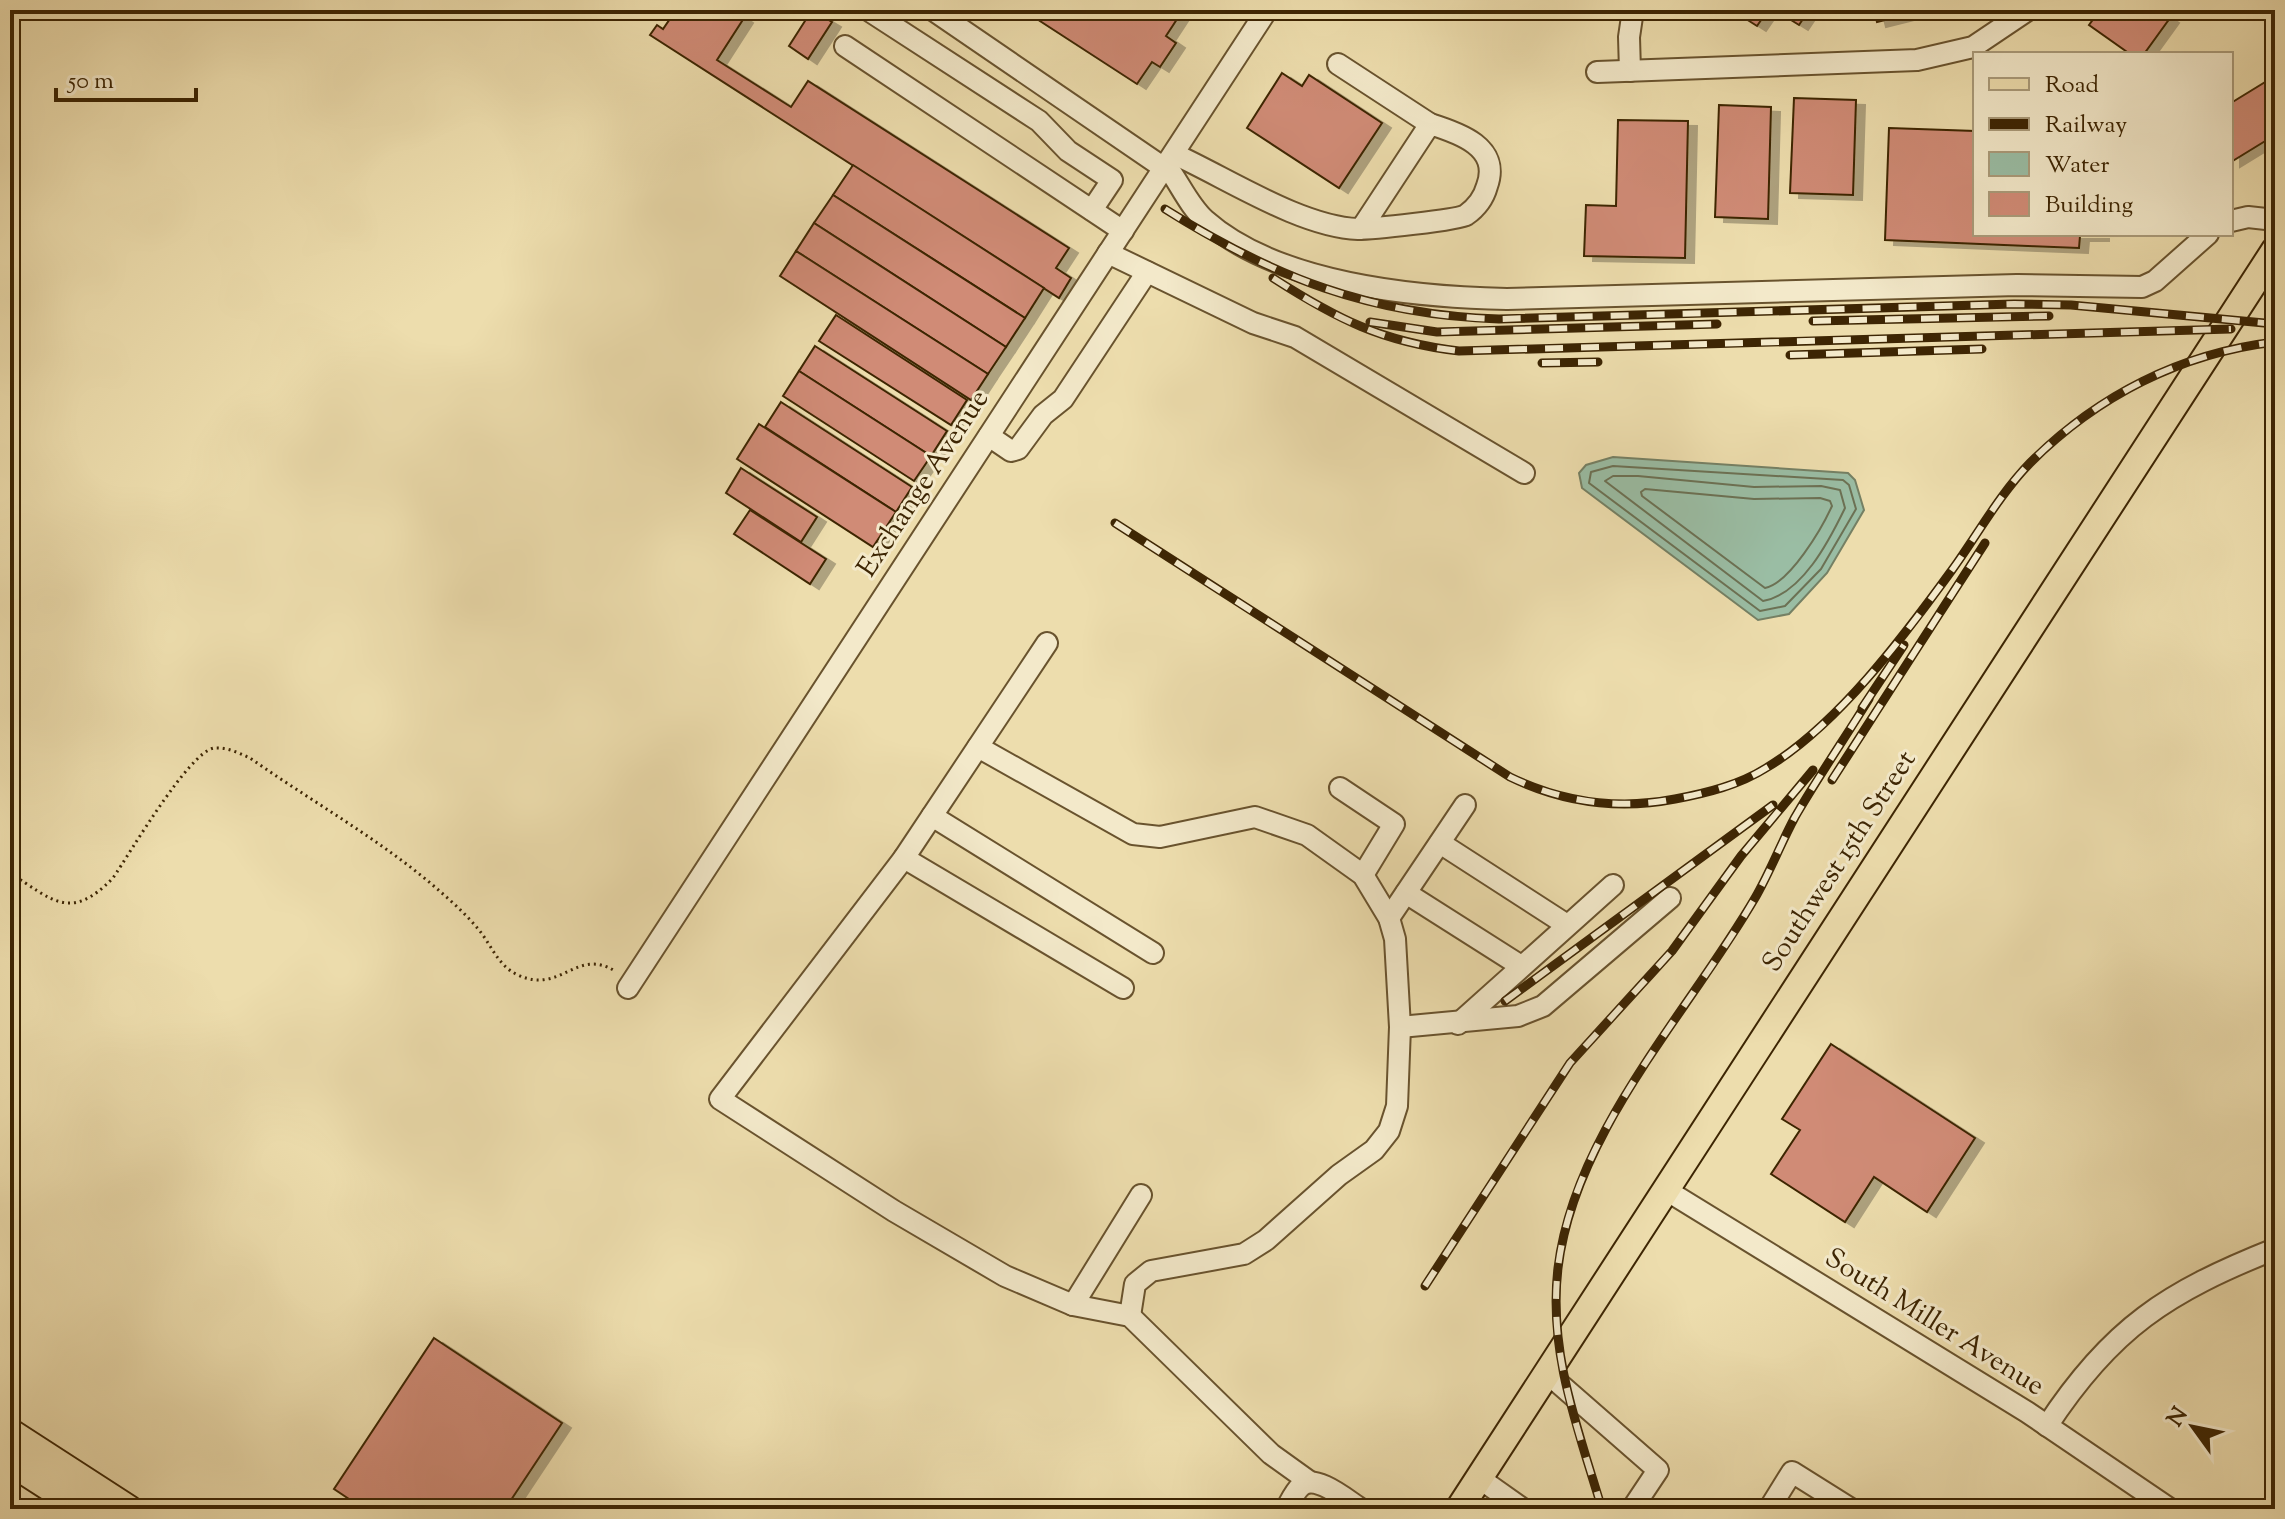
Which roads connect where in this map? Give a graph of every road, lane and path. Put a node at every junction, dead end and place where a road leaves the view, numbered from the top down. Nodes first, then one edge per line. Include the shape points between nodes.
1 (868, 10) edge
2 (933, 10) edge
3 (1267, 10) edge
4 (1633, 10) edge
5 (2028, 10) edge
6 (845, 46) dead end
7 (1338, 64) dead end
8 (1630, 71) junction
9 (1597, 72) dead end
10 (1430, 124) junction
11 (1168, 162) junction
12 (1092, 210) junction
13 (2275, 220) edge
14 (2233, 221) edge
15 (1361, 229) junction
16 (1123, 231) junction
17 (2206, 236) edge
18 (2275, 250) edge
19 (1108, 253) junction
20 (1147, 272) junction
21 (989, 436) junction
22 (1524, 473) dead end
23 (1047, 643) dead end
24 (978, 747) junction
25 (1340, 788) dead end
26 (1465, 805) dead end
27 (932, 816) junction
28 (1440, 843) junction
29 (904, 858) junction
30 (10, 873) edge
31 (1363, 875) junction
32 (1613, 885) dead end
33 (1406, 893) junction
34 (1670, 898) dead end
35 (1389, 918) junction
36 (1567, 925) junction
37 (1153, 953) dead end
38 (1521, 966) junction
39 (630, 985) joint
40 (1123, 988) dead end
41 (1458, 1024) junction
42 (1400, 1027) junction
43 (1666, 1190) junction
44 (1141, 1195) dead end
45 (2275, 1249) edge
46 (1073, 1305) junction
47 (1130, 1316) junction
48 (1547, 1373) junction
49 (2047, 1426) junction
50 (15, 1455) edge
51 (1479, 1478) junction
52 (1310, 1482) junction
53 (80, 1508) edge
54 (129, 1509) edge
55 (1286, 1509) edge
56 (1361, 1509) edge
57 (1459, 1509) edge
58 (1523, 1509) edge
59 (1632, 1509) edge
60 (1769, 1509) edge
61 (1851, 1509) edge
62 (2170, 1509) edge

1 - 12 street via 1039,121 1068,151 1112,180
2 - 11 street
3 - 11 street, Exchange Avenue
4 - 8 street
5 - 8 street via 1973,47 1917,60
6 - 12 street
7 - 10 street
8 - 9 street
10 - 15 street
10 - 15 street via 1460,134 1479,146 1488,160 1491,173 1478,204 1449,220
11 - 15 street via 1302,216
11 - 16 street, Exchange Avenue
11 - 17 street via 1203,219 1235,240 1296,268 1430,297 2142,287
12 - 16 street
13 - 14 street
16 - 19 street, Exchange Avenue
18 - 43 main road, Southwest 15th Street
19 - 20 street
19 - 21 street, Exchange Avenue
20 - 21 street via 1063,399 1043,415 1018,449 1011,451
20 - 22 street via 1253,323 1295,337
21 - 39 street, Exchange Avenue
23 - 24 street
24 - 27 street
24 - 31 street via 1133,834 1160,837 1255,817 1307,835
25 - 31 street via 1394,824
26 - 28 street
27 - 29 street
27 - 37 street
28 - 33 street
28 - 36 street
29 - 40 street
29 - 46 street via 720,1099 1005,1276
30 - 39 path via 54,901 81,903 113,878 191,763 213,748 225,749 250,758 423,878 464,913 504,966 518,975 557,978 600,962
31 - 35 street
32 - 36 street
33 - 35 street
33 - 38 street
34 - 41 street via 1543,1006 1518,1016
35 - 42 street
36 - 38 street
38 - 41 street
41 - 42 street
42 - 47 street via 1397,1106 1389,1131 1374,1150 1244,1254 1151,1271 1135,1284
43 - 48 main road, Southwest 15th Street
43 - 49 street, South Miller Avenue
44 - 46 street
45 - 49 street via 2218,1272 2155,1308 2087,1368
46 - 47 street
47 - 52 street via 1271,1454
48 - 51 main road, Southwest 15th Street
48 - 59 street via 1658,1470
49 - 62 street, South Miller Avenue
50 - 53 main road
50 - 54 main road
51 - 57 main road, Southwest 15th Street
51 - 58 street
52 - 55 street via 1301,1486
52 - 56 street
60 - 61 street via 1792,1472

